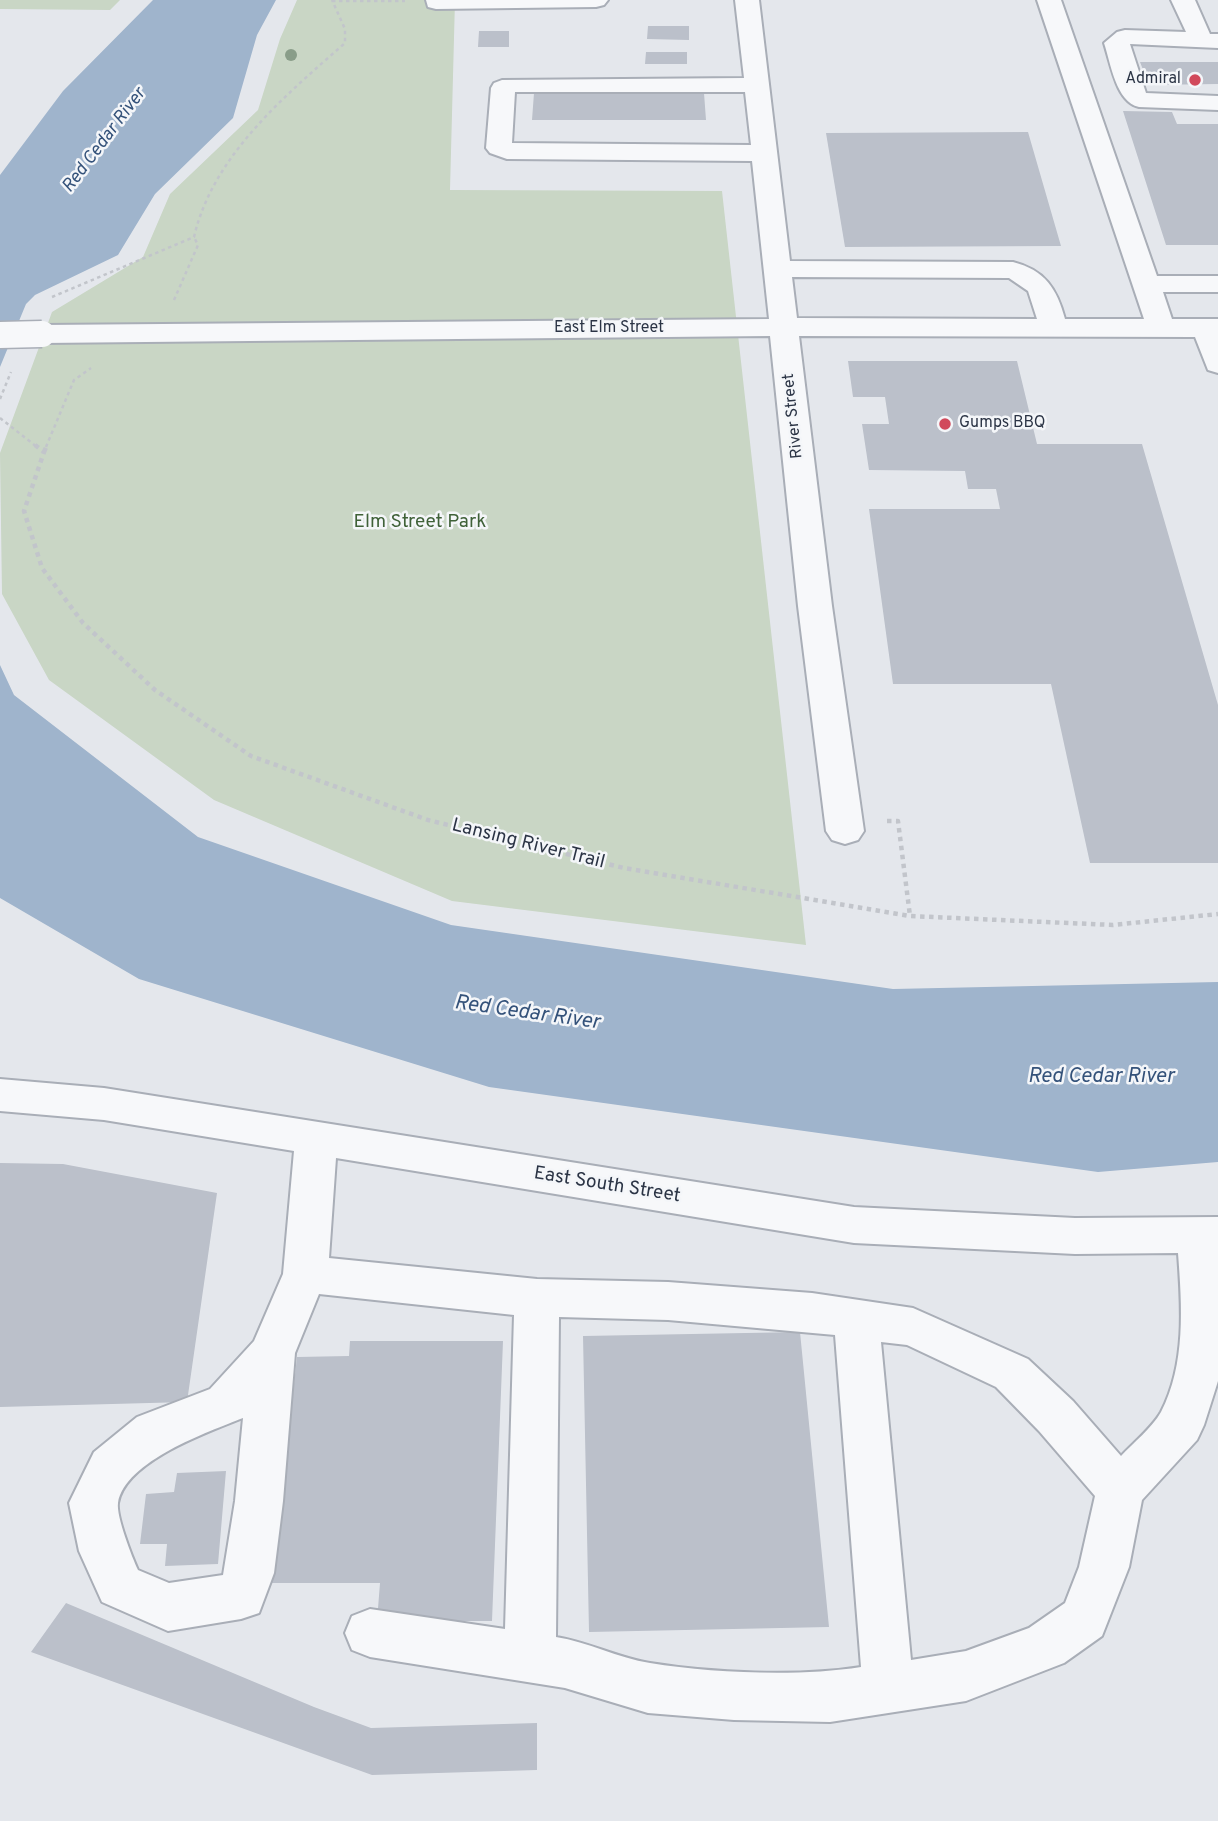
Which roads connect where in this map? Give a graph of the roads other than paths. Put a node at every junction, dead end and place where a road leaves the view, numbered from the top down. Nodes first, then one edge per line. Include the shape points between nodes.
1 (596, 0) edge
2 (747, 0) edge
3 (1049, 0) edge
4 (1183, 0) edge
5 (436, 2) edge
6 (1210, 40) edge
7 (757, 86) junction
8 (1218, 103) edge
9 (765, 153) junction
10 (778, 269) junction
11 (1147, 284) junction
12 (1218, 284) edge
13 (785, 327) junction
14 (1054, 327) junction
15 (1212, 327) edge
16 (1161, 328) junction
17 (0, 335) edge
18 (1218, 364) edge
19 (844, 826) road end
20 (0, 1095) edge
21 (316, 1139) junction
22 (1208, 1236) edge
23 (305, 1274) junction
24 (537, 1298) junction
25 (856, 1318) junction
26 (272, 1353) junction
27 (1120, 1490) junction
28 (370, 1633) dead end
29 (530, 1658) junction
30 (888, 1688) junction

1 - 5 street
2 - 7 street, River Street
3 - 11 street
4 - 6 street
6 - 8 street via 1125,37 1116,43 1139,100
7 - 9 street, River Street
7 - 9 street via 511,85 503,88 499,148
9 - 10 street, River Street
10 - 13 street, River Street
10 - 14 street via 1013,270 1041,285
11 - 12 street
11 - 16 street
13 - 14 street, East Elm Street
13 - 17 street, East Elm Street, bridge
13 - 19 street, River Street
14 - 16 street, East Elm Street
15 - 16 street, East Elm Street
15 - 18 street
20 - 21 street, East South Street via 104,1104
21 - 22 street, East South Street via 855,1225 1075,1236
21 - 23 street
22 - 27 street via 1202,1359 1180,1425
23 - 24 street
23 - 26 street
24 - 25 street via 668,1301
24 - 29 street
25 - 27 street via 913,1327 1013,1373
25 - 30 street
26 - 26 street via 259,1501 249,1573 241,1596 168,1606 120,1587 104,1551 93,1503 111,1467 154,1432 227,1403
27 - 30 street via 1104,1567 1084,1619 1046,1646 966,1676
28 - 29 street
29 - 30 street via 565,1663 648,1688 830,1697

